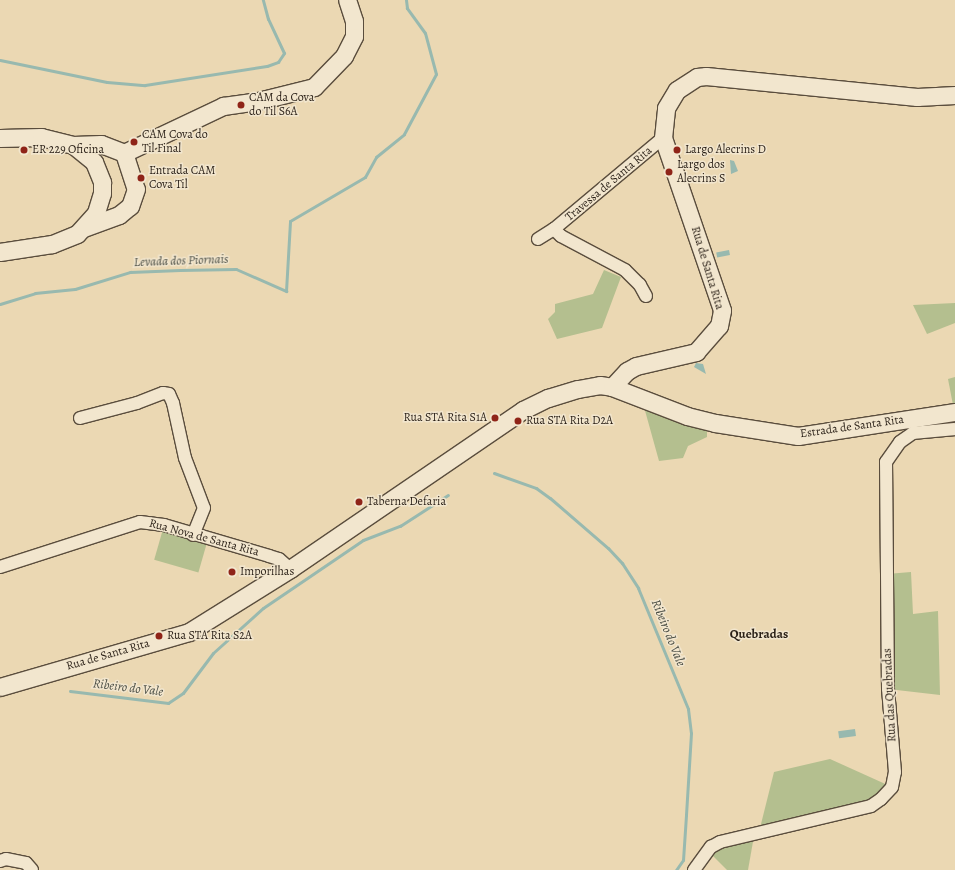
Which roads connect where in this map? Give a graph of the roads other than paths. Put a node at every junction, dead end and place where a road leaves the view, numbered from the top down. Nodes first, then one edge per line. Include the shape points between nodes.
1 (347, 0) edge
2 (955, 95) edge
3 (0, 138) edge
4 (663, 138) junction
5 (73, 145) junction
6 (117, 150) junction
7 (96, 165) junction
8 (84, 228) junction
9 (554, 229) junction
10 (538, 238) dead end
11 (0, 252) edge
12 (646, 296) dead end
13 (612, 387) junction
14 (955, 412) edge
15 (80, 418) dead end
16 (955, 429) edge
17 (194, 535) junction
18 (0, 567) edge
19 (290, 569) junction
20 (0, 687) edge
21 (0, 861) edge
22 (32, 870) edge
23 (694, 870) edge

1 - 6 street via 354,21 354,36 344,56 314,87 258,101 223,106
2 - 4 street, Rua de Santa Rita via 917,97 722,76 702,77 685,84 670,97 666,108
3 - 5 street via 41,137
4 - 9 street, Travessa de Santa Rita
4 - 13 street, Rua de Santa Rita via 720,303 722,310 719,326 712,337 696,352 636,366 627,371
5 - 6 street via 101,144
5 - 7 street
6 - 7 street
6 - 8 street via 136,189 130,206 119,216
7 - 8 street via 102,193 96,213
8 - 11 street via 52,244
9 - 10 street, Travessa de Santa Rita
9 - 12 street, Travessa de Santa Rita via 561,236 624,270 640,285
13 - 14 street, Estrada de Santa Rita via 687,416 798,436
13 - 19 street, Rua de Santa Rita via 600,385 578,389 548,398 523,410
15 - 17 street via 137,403 162,393 168,394 173,403 185,458 204,508
16 - 23 street, Rua das Quebradas via 913,433 900,442 886,462 888,689 895,772 892,787 871,806 720,842 711,847
17 - 18 street, Rua Nova de Santa Rita via 164,525 140,522
17 - 19 street, Rua Nova de Santa Rita via 269,556
19 - 20 street, Rua de Santa Rita via 190,632
21 - 22 street via 6,859 26,863

